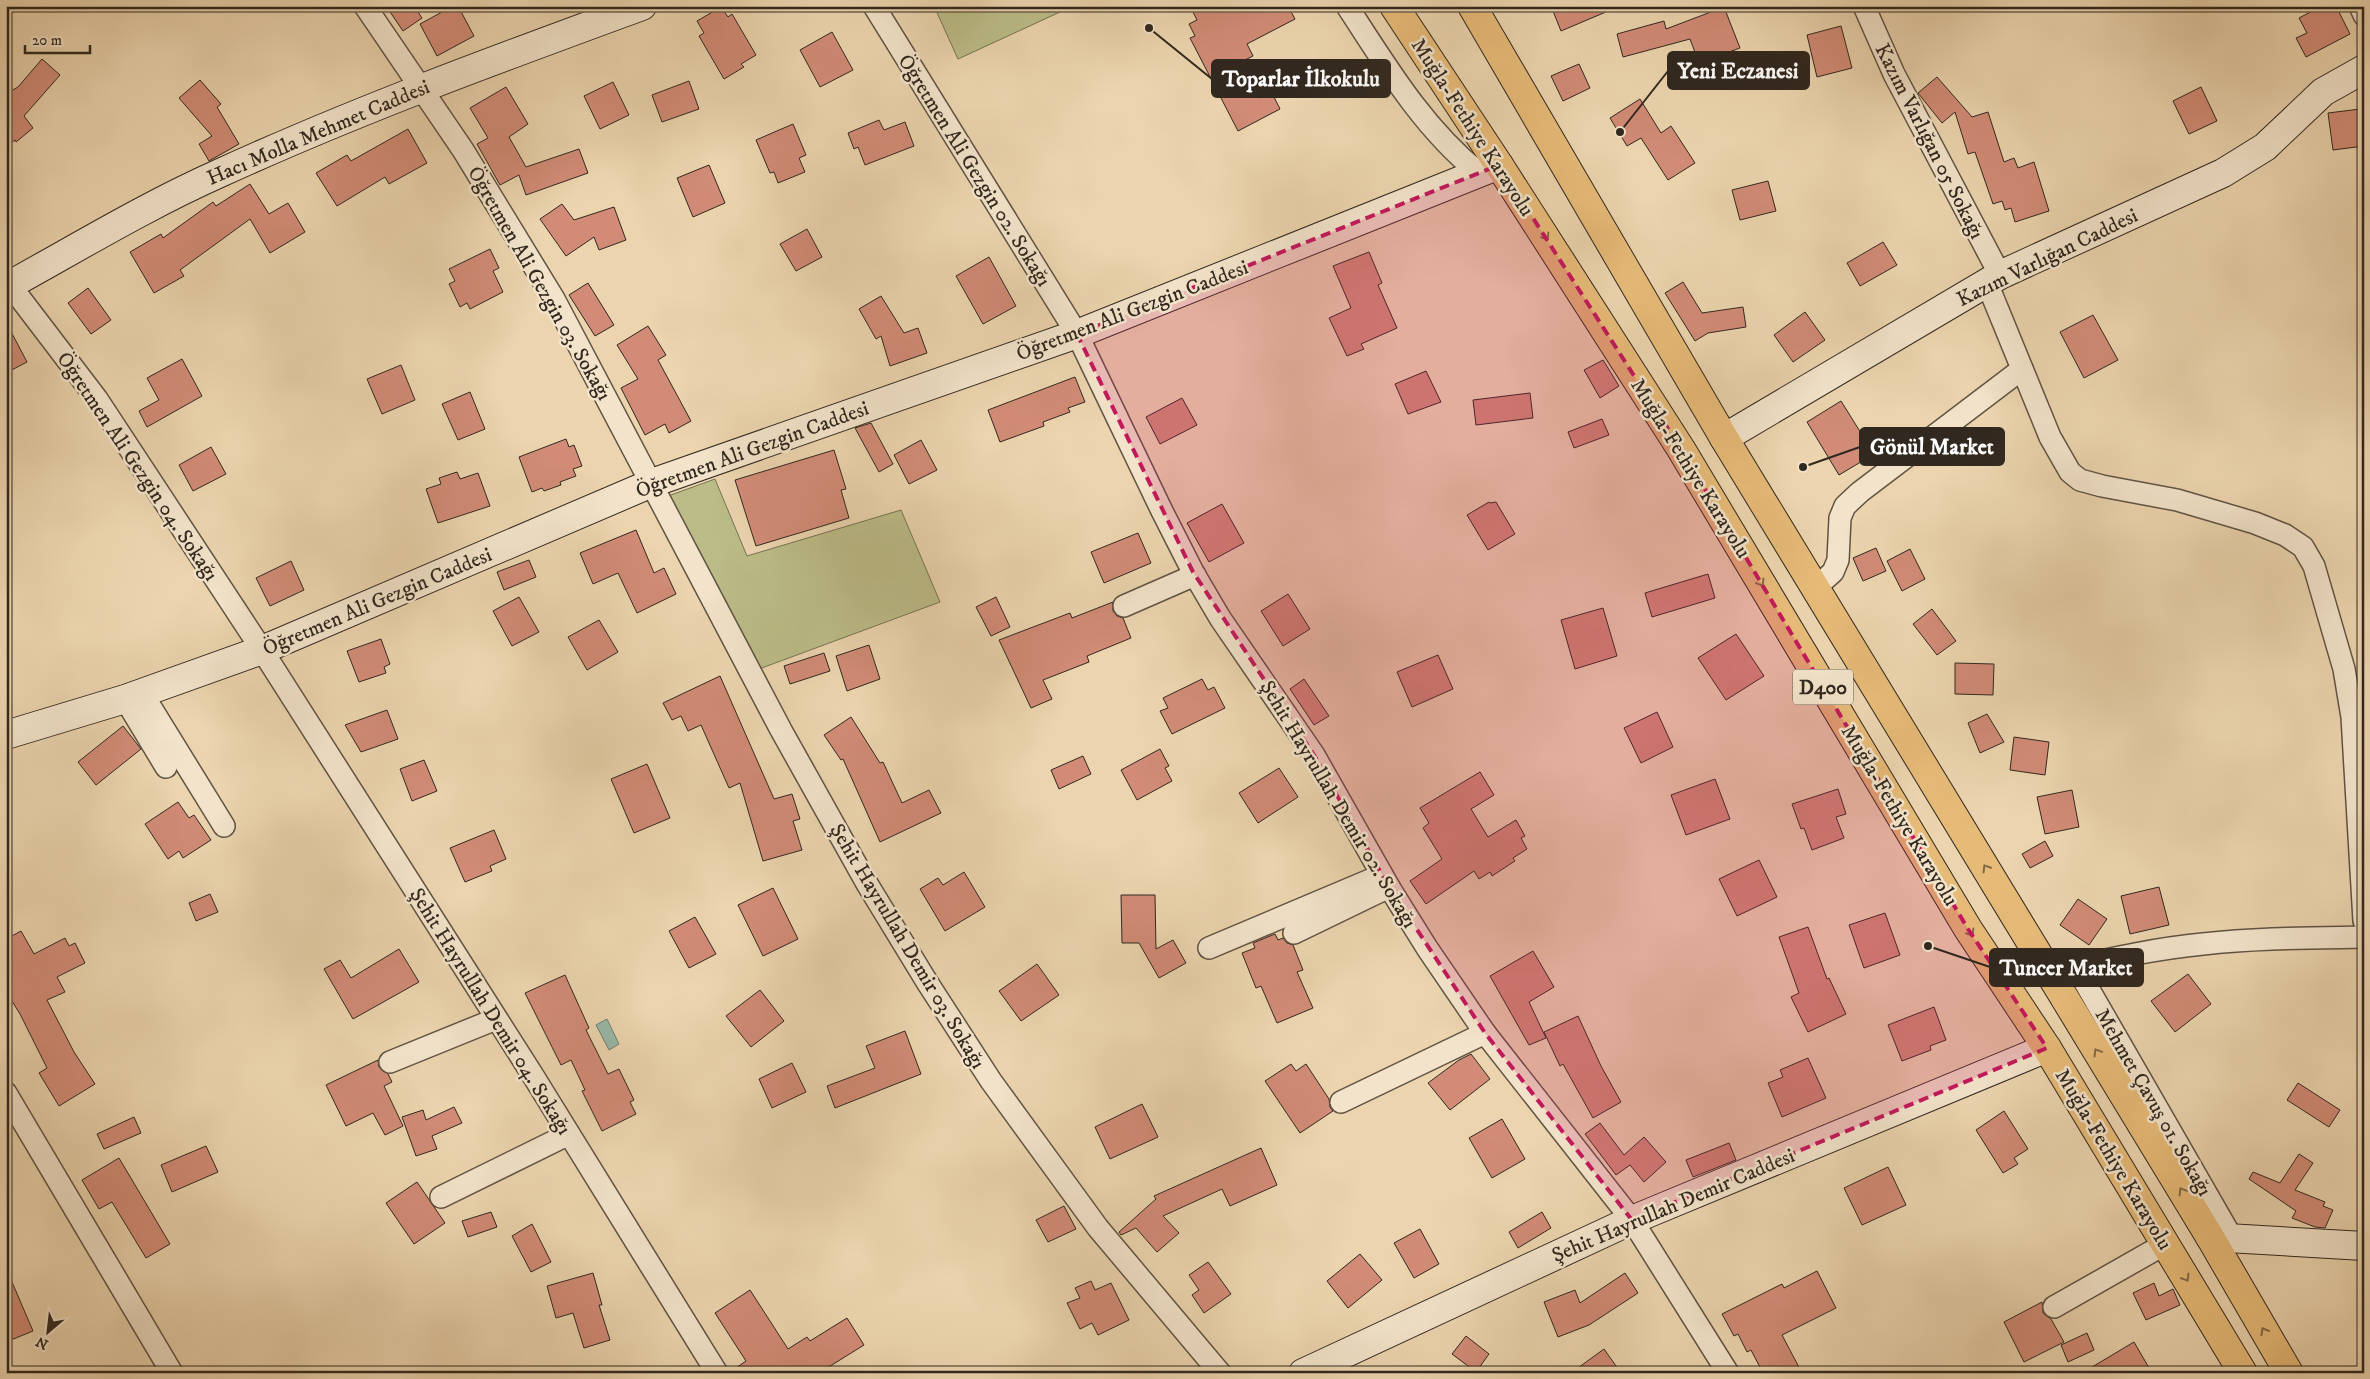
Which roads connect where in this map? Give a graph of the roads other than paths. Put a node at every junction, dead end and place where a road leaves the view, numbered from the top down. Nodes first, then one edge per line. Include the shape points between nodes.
1 (365, 6) edge
2 (642, 6) edge
3 (874, 6) edge
4 (1347, 6) edge
5 (1394, 6) edge
6 (1472, 6) edge
7 (1864, 6) edge
8 (2360, 6) edge
9 (2364, 15) edge
10 (2364, 69) edge
11 (419, 88) junction
12 (1489, 169) junction
13 (1993, 279) junction
14 (8, 286) edge
15 (1077, 334) junction
16 (2022, 369) junction
17 (1724, 438) junction
18 (652, 483) junction
19 (1195, 575) junction
20 (1815, 588) junction
21 (1124, 606) dead end
22 (262, 650) junction
23 (134, 696) junction
24 (6, 735) edge
25 (166, 767) dead end
26 (224, 826) dead end
27 (1385, 881) junction
28 (2364, 921) edge
29 (1294, 933) dead end
30 (2364, 936) edge
31 (1209, 948) dead end
32 (2076, 967) junction
33 (2050, 972) junction
34 (496, 1019) junction
35 (1485, 1033) junction
36 (2047, 1048) junction
37 (390, 1062) dead end
38 (6, 1094) edge
39 (1341, 1102) dead end
40 (569, 1134) junction
41 (441, 1197) dead end
42 (1632, 1220) junction
43 (2221, 1238) junction
44 (2165, 1244) junction
45 (2364, 1246) edge
46 (2054, 1307) dead end
47 (172, 1373) edge
48 (717, 1373) edge
49 (1220, 1373) edge
50 (1303, 1373) edge
51 (1728, 1373) edge
52 (2243, 1373) edge
53 (2289, 1373) edge

1 - 11 street, Öğretmen Ali Gezgin 03. Sokağı
2 - 11 street, Hacı Molla Mehmet Caddesi
3 - 15 street, Öğretmen Ali Gezgin 02. Sokağı
4 - 12 street via 1425,120 1455,154
5 - 12 highway, Muğla-Fethiye Karayolu / D400
6 - 17 highway, Muğla-Fethiye Karayolu / D400
7 - 13 street, Kazım Varlığan 05 Sokağı
8 - 9 street
10 - 13 street, Kazım Varlığan Caddesi via 2323,92 2265,147 2223,173
11 - 14 street, Hacı Molla Mehmet Caddesi via 220,173 120,222
11 - 18 street, Öğretmen Ali Gezgin 03. Sokağı via 462,150 554,299
12 - 15 street, Öğretmen Ali Gezgin Caddesi
12 -> 36 highway, Muğla-Fethiye Karayolu / D400 via 1681,449 1968,929
13 - 16 street, Kazım Varlığan 05 Sokağı
13 - 17 street, Kazım Varlığan Caddesi
14 - 22 street, Öğretmen Ali Gezgin 04. Sokağı via 97,399
15 - 18 street, Öğretmen Ali Gezgin Caddesi
15 - 19 street, Şehit Hayrullah Demir 02. Sokağı
16 - 20 street via 1845,506 1840,518 1838,560 1832,572
16 - 28 street, Kazım Varlığan 05 Sokağı via 2060,457 2080,480 2220,511 2285,535 2302,547 2314,566 2344,669 2355,758
17 - 20 highway, Muğla-Fethiye Karayolu / D400
18 - 22 street, Öğretmen Ali Gezgin Caddesi
18 - 49 street, Şehit Hayrullah Demir 03. Sokağı via 786,738 866,882 927,982 991,1081 1098,1228
19 - 21 street
19 - 27 street, Şehit Hayrullah Demir 02. Sokağı via 1220,618 1314,755
33 -> 20 highway, Muğla-Fethiye Karayolu / D400
22 - 23 street, Öğretmen Ali Gezgin Caddesi
22 - 34 street, Şehit Hayrullah Demir 04. Sokağı
23 - 24 street, Öğretmen Ali Gezgin Caddesi
23 - 25 street
23 - 26 street
27 - 29 street
27 - 31 street
27 - 35 street, Şehit Hayrullah Demir 02. Sokağı
30 - 32 street via 2203,944
32 - 33 street
32 - 43 street, Mehmet Çavuş 01. Sokağı
43 -> 33 highway, Muğla-Fethiye Karayolu / D400
34 - 37 street
34 - 40 street, Şehit Hayrullah Demir 04. Sokağı
35 - 39 street
35 - 42 street, Şehit Hayrullah Demir 02. Sokağı
36 - 42 street, Şehit Hayrullah Demir Caddesi
36 - 44 highway, Muğla-Fethiye Karayolu / D400
38 - 47 street
40 - 41 street
40 - 48 street, Şehit Hayrullah Demir 04. Sokağı
42 - 50 street, Şehit Hayrullah Demir Caddesi
42 - 51 street, Şehit Hayrullah Demir 02. Sokağı
43 - 45 street
53 -> 43 highway, Muğla-Fethiye Karayolu / D400
44 - 46 street
44 -> 52 highway, Muğla-Fethiye Karayolu / D400

